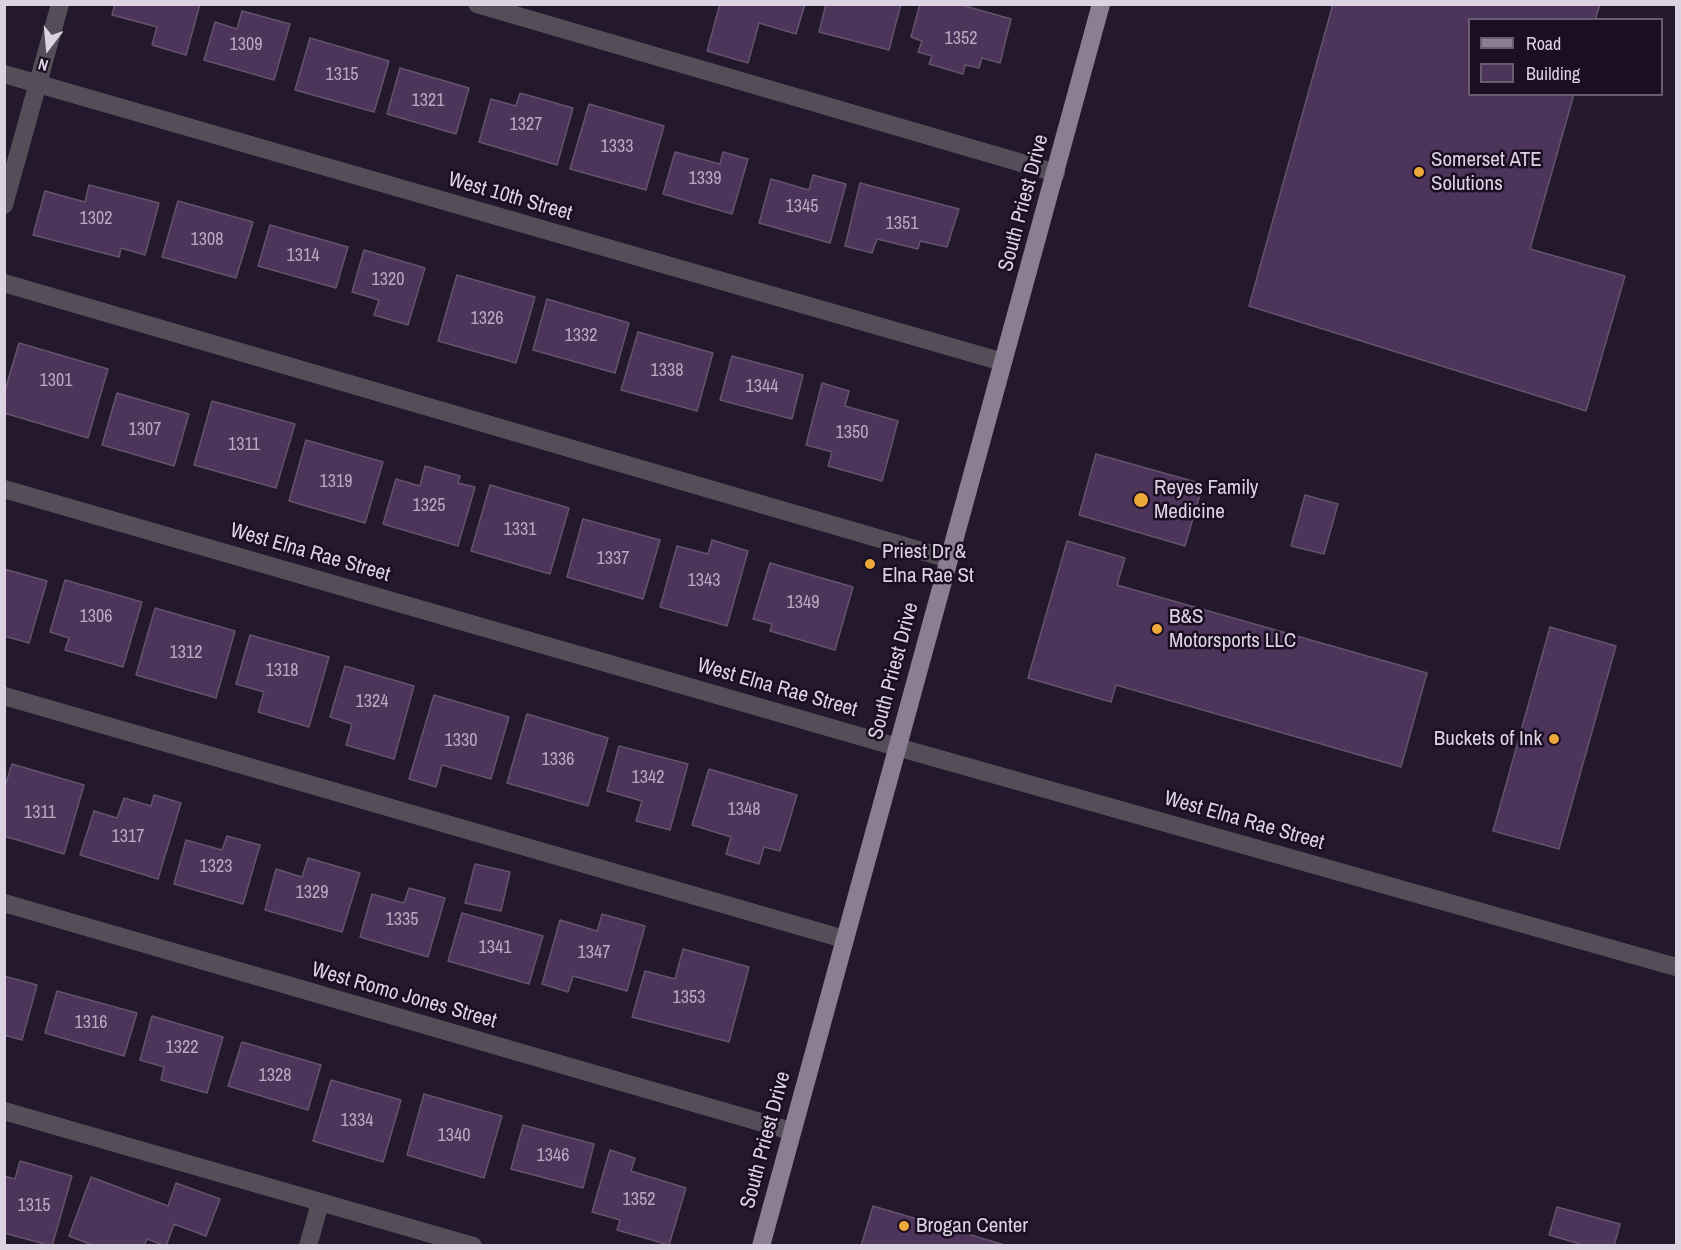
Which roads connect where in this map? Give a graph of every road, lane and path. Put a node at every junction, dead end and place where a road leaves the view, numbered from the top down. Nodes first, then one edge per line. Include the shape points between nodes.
1 (60, 4) edge
2 (477, 4) edge
3 (1101, 4) edge
4 (4, 74) edge
5 (38, 84) junction
6 (1056, 173) junction
7 (4, 205) edge
8 (4, 283) edge
9 (1003, 362) junction
10 (4, 489) edge
11 (949, 559) junction
12 (4, 696) edge
13 (897, 747) junction
14 (4, 903) edge
15 (844, 939) junction
16 (1677, 967) edge
17 (4, 1111) edge
18 (791, 1131) junction
19 (320, 1203) junction
20 (308, 1245) edge
21 (473, 1245) edge
22 (761, 1245) edge

1 - 5 street
2 - 6 street
3 - 6 main road, South Priest Drive
4 - 5 street, West 10th Street
5 - 7 street
5 - 9 street, West 10th Street
6 - 9 main road, South Priest Drive
8 - 11 street
9 - 11 main road, South Priest Drive
10 - 13 street, West Elna Rae Street
11 - 13 main road, South Priest Drive
12 - 15 street
13 - 15 main road, South Priest Drive
13 - 16 street, West Elna Rae Street
14 - 18 street, West Romo Jones Street
15 - 18 main road, South Priest Drive
17 - 19 street
18 - 22 main road, South Priest Drive
19 - 20 street
19 - 21 street

